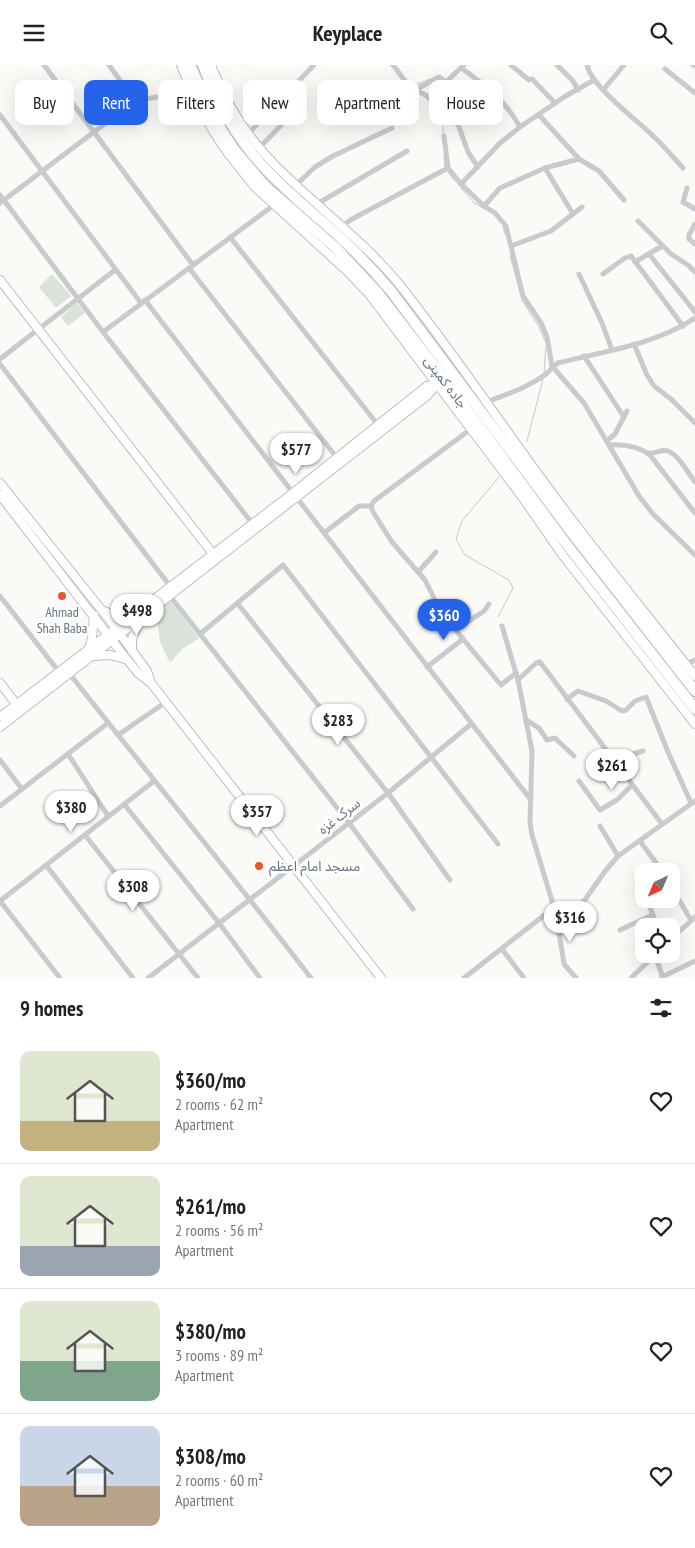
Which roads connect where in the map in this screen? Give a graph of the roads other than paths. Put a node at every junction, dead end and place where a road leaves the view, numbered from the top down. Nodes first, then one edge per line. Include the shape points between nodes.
1 (44, 65) edge
2 (109, 65) edge
3 (181, 65) edge
4 (190, 65) edge
5 (203, 65) edge
6 (211, 65) edge
7 (314, 65) edge
8 (393, 65) edge
9 (511, 65) edge
10 (557, 65) edge
11 (587, 65) edge
12 (624, 65) edge
13 (463, 66) edge
14 (665, 69) dead end
15 (120, 80) edge
16 (187, 80) edge
17 (194, 80) edge
18 (405, 80) edge
19 (480, 80) edge
20 (594, 80) junction
21 (419, 88) edge
22 (604, 89) junction
23 (419, 90) edge
24 (578, 90) junction
25 (695, 93) edge
26 (429, 98) edge
27 (503, 101) edge
28 (555, 103) junction
29 (0, 115) edge
30 (539, 115) junction
31 (102, 125) edge
32 (218, 125) edge
33 (281, 125) edge
34 (458, 125) edge
35 (520, 127) junction
36 (392, 128) dead end
37 (93, 132) junction
38 (248, 134) junction
39 (444, 136) dead end
40 (259, 148) junction
41 (230, 150) junction
42 (407, 151) dead end
43 (579, 159) junction
44 (478, 167) junction
45 (545, 168) junction
46 (683, 168) dead end
47 (446, 170) junction
48 (42, 171) junction
49 (461, 184) junction
50 (296, 185) junction
51 (687, 188) dead end
52 (0, 195) edge
53 (624, 200) dead end
54 (2, 202) edge
55 (317, 204) junction
56 (274, 205) junction
57 (484, 206) junction
58 (582, 207) dead end
59 (695, 209) edge
60 (573, 214) junction
61 (638, 221) dead end
62 (695, 223) edge
63 (342, 226) junction
64 (230, 237) junction
65 (695, 244) edge
66 (511, 246) junction
67 (662, 246) junction
68 (649, 254) junction
69 (635, 262) junction
70 (191, 266) junction
71 (116, 270) junction
72 (695, 272) edge
73 (579, 274) dead end
74 (603, 274) dead end
75 (0, 280) edge
76 (78, 299) junction
77 (143, 301) junction
78 (695, 312) edge
79 (695, 318) edge
80 (684, 326) junction
81 (38, 330) junction
82 (103, 332) junction
83 (634, 344) junction
84 (612, 350) junction
85 (584, 356) junction
86 (0, 359) edge
87 (0, 364) edge
88 (552, 366) junction
89 (445, 376) junction
90 (487, 402) junction
91 (627, 411) dead end
92 (624, 417) junction
93 (695, 423) edge
94 (378, 425) junction
95 (471, 429) junction
96 (608, 443) junction
97 (647, 453) junction
98 (337, 458) junction
99 (327, 470) junction
100 (695, 482) edge
101 (0, 483) edge
102 (0, 495) edge
103 (295, 495) junction
104 (371, 506) junction
105 (695, 513) edge
106 (265, 518) junction
107 (252, 523) junction
108 (324, 533) junction
109 (436, 551) dead end
110 (213, 554) junction
111 (695, 555) edge
112 (418, 572) junction
113 (170, 586) junction
114 (170, 595) junction
115 (0, 597) edge
116 (238, 604) junction
117 (489, 604) dead end
118 (100, 609) junction
119 (94, 615) junction
120 (136, 617) junction
121 (502, 626) dead end
122 (456, 630) junction
123 (118, 631) junction
124 (200, 635) junction
125 (110, 637) junction
126 (463, 639) junction
127 (89, 648) junction
128 (132, 651) junction
129 (91, 656) junction
130 (695, 660) edge
131 (128, 661) junction
132 (686, 664) junction
133 (427, 667) junction
134 (59, 672) junction
135 (69, 673) junction
136 (516, 673) junction
137 (695, 676) edge
138 (518, 680) junction
139 (0, 683) edge
140 (151, 683) junction
141 (695, 691) edge
142 (567, 699) junction
143 (166, 702) junction
144 (16, 704) junction
145 (695, 709) edge
146 (0, 717) edge
147 (526, 720) junction
148 (108, 723) junction
149 (471, 724) junction
150 (695, 724) edge
151 (0, 727) edge
152 (118, 735) junction
153 (644, 751) dead end
154 (68, 754) junction
155 (574, 756) dead end
156 (431, 757) junction
157 (0, 760) edge
158 (614, 760) junction
159 (154, 781) junction
160 (579, 781) dead end
161 (632, 785) junction
162 (22, 789) junction
163 (388, 793) junction
164 (531, 800) junction
165 (693, 802) edge
166 (124, 804) junction
167 (0, 806) edge
168 (108, 816) junction
169 (349, 823) junction
170 (662, 824) junction
171 (600, 826) dead end
172 (85, 835) junction
173 (640, 841) junction
174 (498, 844) dead end
175 (618, 856) junction
176 (656, 863) edge
177 (46, 865) junction
178 (294, 866) junction
179 (450, 880) dead end
180 (250, 899) junction
181 (680, 900) edge
182 (0, 901) edge
183 (650, 908) edge
184 (414, 909) dead end
185 (556, 914) junction
186 (652, 915) junction
187 (653, 918) edge
188 (693, 919) edge
189 (219, 923) junction
190 (620, 930) dead end
191 (680, 931) edge
192 (502, 949) junction
193 (178, 953) junction
194 (695, 961) edge
195 (646, 963) edge
196 (658, 963) edge
197 (473, 971) junction
198 (662, 977) edge
199 (60, 978) edge
200 (133, 978) edge
201 (148, 978) edge
202 (198, 978) edge
203 (260, 978) edge
204 (311, 978) edge
205 (380, 978) edge
206 (464, 978) edge
207 (478, 978) edge
208 (524, 978) edge
209 (576, 978) edge
210 (631, 978) edge

1 - 37 street
2 - 15 street
3 - 16 street
4 - 17 highway, جاده کمپنی
5 - 89 highway, جاده کمپنی via 216,96 259,162 371,267 391,291
6 - 38 street via 227,101
7 - 38 street
8 - 18 street
9 - 28 street via 532,79
10 - 24 street
11 - 20 street
12 - 22 street
13 - 19 street
13 - 21 street via 448,80 439,77
14 - 25 street
20 - 22 street
20 - 24 street
22 - 46 street
23 - 26 street
24 - 28 street
27 - 35 street
28 - 30 street
29 - 48 street
30 - 35 street
30 - 43 street
31 - 37 street
32 - 41 highway, جاده کمپنی
33 - 40 street
34 - 44 street via 468,152
35 - 44 street
36 - 50 street via 333,156
37 - 48 street
37 - 70 street
38 - 40 street
39 - 47 street
40 - 50 street
41 - 56 street via 254,186
41 - 89 highway, جاده کمپنی via 358,271
42 - 55 street
43 - 45 street
43 - 53 street via 599,171
44 - 49 street
45 - 57 street via 500,188
45 - 60 street
47 - 49 street
47 - 63 street
48 - 54 street
48 - 71 street
49 - 57 street
50 - 55 street
51 - 59 street via 683,202
52 - 54 street
54 - 76 street
55 - 63 street
56 - 64 street
56 - 89 street via 348,272
57 - 66 street via 506,225
58 - 60 street
60 - 66 street via 550,231
61 - 67 street
62 - 65 street via 689,239
63 - 89 street via 398,283
64 - 70 street
64 - 94 street
66 - 88 street via 523,296 547,337
67 - 68 street
67 - 72 street
68 - 69 street
68 - 78 street
69 - 74 street via 631,256 628,257
69 - 80 street
70 - 77 street
70 - 98 street
71 - 76 street
71 - 77 street
73 - 84 street
75 - 81 street
76 - 81 street
76 - 82 street
77 - 82 street
77 - 103 street
79 - 80 street
80 - 83 street
81 - 86 street
81 - 110 street
82 - 107 street
83 - 84 street
83 - 93 street via 654,386
84 - 85 street
85 - 88 street
85 - 92 street
87 - 113 street
88 - 90 street via 544,375 516,391
88 - 96 street via 584,403
89 - 90 street
89 - 94 street via 426,386
89 - 95 street
89 - 99 street via 428,395
89 - 141 highway, جاده کمپنی
89 - 145 highway, جاده کمپنی via 564,541
90 - 132 street via 576,525
91 - 92 street
92 - 96 street
94 - 98 street
95 - 104 street
95 - 150 street via 561,553
96 - 97 street via 625,444
96 - 111 street via 639,496
97 - 100 street via 667,451 675,455
97 - 105 street
98 - 99 street
99 - 103 street
101 - 118 street
102 - 119 street
103 - 106 street
103 - 108 street
104 - 108 street via 359,506
104 - 112 street via 392,542
106 - 107 street
106 - 114 street
107 - 110 street
108 - 133 street
109 - 112 street
110 - 113 street
112 - 122 street
113 - 120 street
114 - 120 street
114 - 124 street
115 - 134 street
116 - 124 street
116 - 156 street via 283,565
116 - 163 street
117 - 122 street
118 - 120 street
118 - 123 street
119 - 125 street
119 - 127 street
120 - 123 street
120 - 128 street
121 - 136 street
122 - 126 street
123 - 125 street
123 - 128 street
124 - 169 street
125 - 127 street
125 - 129 street
125 - 131 street
126 - 133 street
126 - 136 street via 501,685
127 - 134 street
128 - 140 street via 147,671
129 - 131 street via 110,655
129 - 135 street
130 - 132 street
131 - 140 street
132 - 137 street
133 - 149 street
134 - 144 street
135 - 148 street
135 - 151 street
136 - 138 street
138 - 142 street via 540,662
138 - 147 street
139 - 144 street
140 - 143 street
142 - 158 street
142 - 165 street via 578,691 622,711 646,697
143 - 152 street
143 - 178 street
144 - 146 street
147 - 155 street via 539,728 547,740 555,738
147 - 164 street via 532,751
148 - 152 street
148 - 154 street
149 - 156 street, سرک غزه
149 - 164 street
152 - 159 street
153 - 158 street
154 - 162 street
154 - 168 street
156 - 163 street, سرک غزه
156 - 174 street
157 - 162 street
158 - 161 street
159 - 166 street
159 - 180 street
160 - 161 street via 600,810 617,801
161 - 170 street
162 - 167 street
163 - 169 street, سرک غزه
163 - 179 street
164 - 185 street via 532,835
165 - 170 street
166 - 168 street
166 - 189 street
168 - 172 street
169 - 178 street, سرک غزه
169 - 184 street
170 - 173 street
171 - 175 street
172 - 177 street
172 - 193 street
173 - 175 street
173 - 176 street
175 - 185 street via 584,901
177 - 182 street
177 - 200 street
178 - 180 street, سرک غزه
178 - 205 street
180 - 189 street, سرک غزه
180 - 204 street
181 - 188 street
182 - 199 street
183 - 186 street
185 - 192 street via 547,913
185 - 209 street via 564,963
186 - 187 street
186 - 190 street
188 - 191 street
189 - 193 street, سرک غزه
189 - 203 street
192 - 197 street
192 - 208 street
193 - 201 street, سرک غزه
193 - 202 street
194 - 198 street
195 - 210 street
196 - 198 street
197 - 206 street
197 - 207 street

